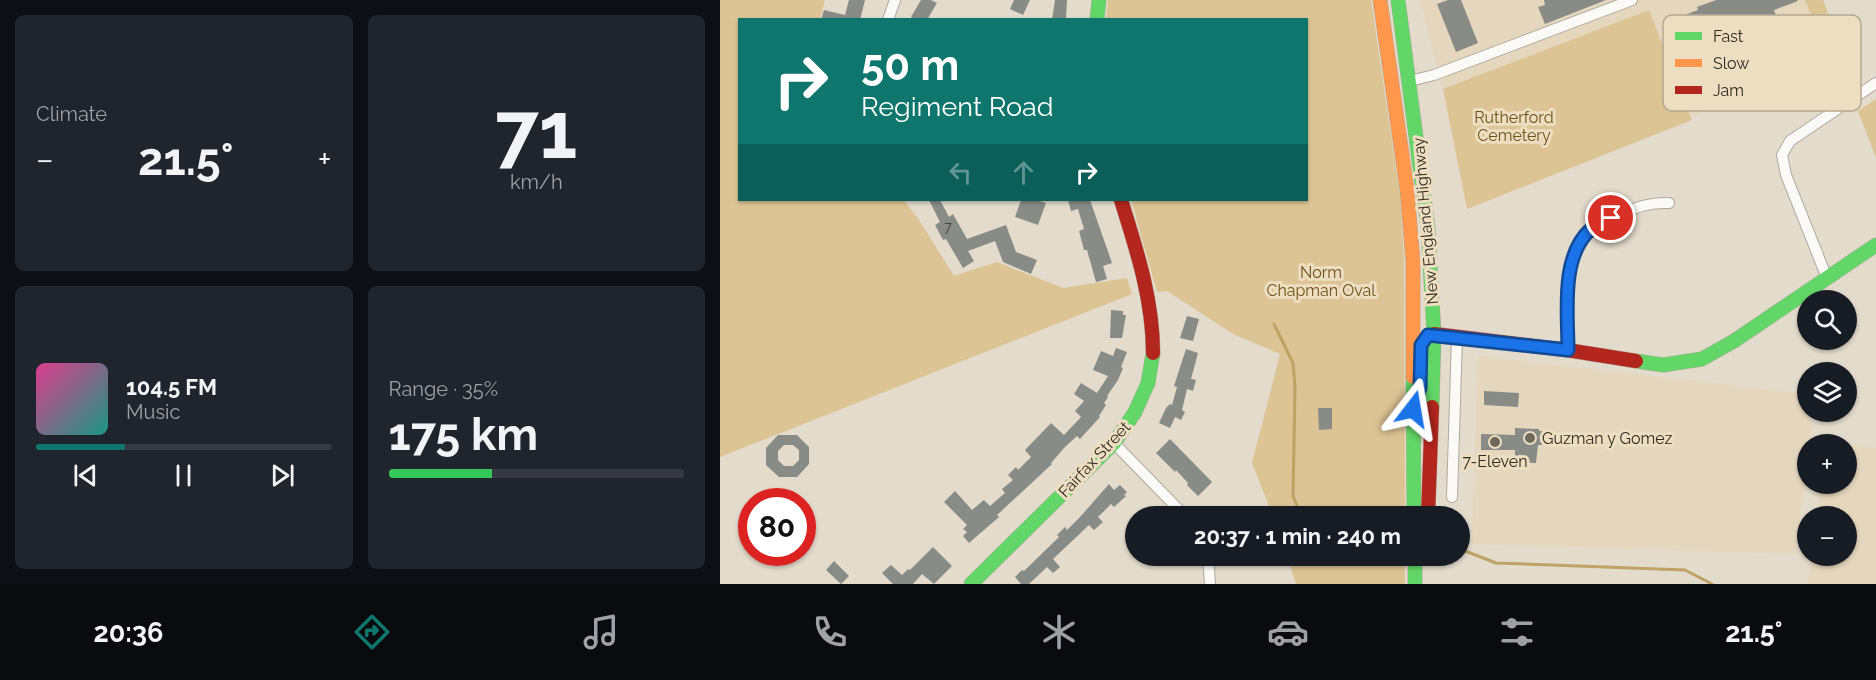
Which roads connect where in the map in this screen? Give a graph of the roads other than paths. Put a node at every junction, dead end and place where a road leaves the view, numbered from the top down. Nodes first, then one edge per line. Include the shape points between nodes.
1 (895, 0) edge
2 (1099, 0) edge
3 (1380, 0) edge
4 (1398, 0) edge
5 (1632, 0) edge
6 (889, 18) edge
7 (1097, 18) edge
8 (1388, 61) junction
9 (1410, 81) junction
10 (1876, 83) edge
11 (1861, 93) edge
12 (1834, 111) edge
13 (1121, 201) edge
14 (1669, 203) dead end
15 (1876, 245) edge
16 (1827, 278) junction
17 (1434, 334) junction
18 (1458, 337) junction
19 (1568, 350) junction
20 (1413, 409) junction
21 (1114, 443) junction
22 (1452, 497) dead end
23 (1175, 506) edge
24 (1414, 506) edge
25 (1428, 506) edge
26 (1209, 566) edge
27 (1415, 566) edge
28 (1427, 566) edge
29 (971, 584) edge
30 (1210, 584) edge
31 (1415, 584) edge
32 (1427, 584) edge

1 - 6 street
2 - 7 main road
3 - 8 main road, New England Highway
4 - 9 main road, New England Highway
5 - 9 street
8 - 9 main road
8 - 20 main road, New England Highway via 1410,220
9 - 17 main road, New England Highway via 1428,228
10 - 11 street
12 - 16 street via 1790,141 1782,155 1786,175
13 - 21 main road, Fairfax Street via 1152,309 1154,351 1142,397
14 - 19 street via 1655,202 1611,218 1592,228 1582,239 1573,253 1569,276
15 - 16 main road
16 - 19 main road via 1702,359 1663,365
17 - 18 main road
17 - 20 main road via 1428,335 1421,345 1420,388
17 - 25 main road, New England Highway
18 - 19 main road
18 - 22 street
20 - 24 main road, New England Highway
21 - 23 street
21 - 29 main road, Fairfax Street
26 - 30 street
27 - 31 main road
28 - 32 main road

